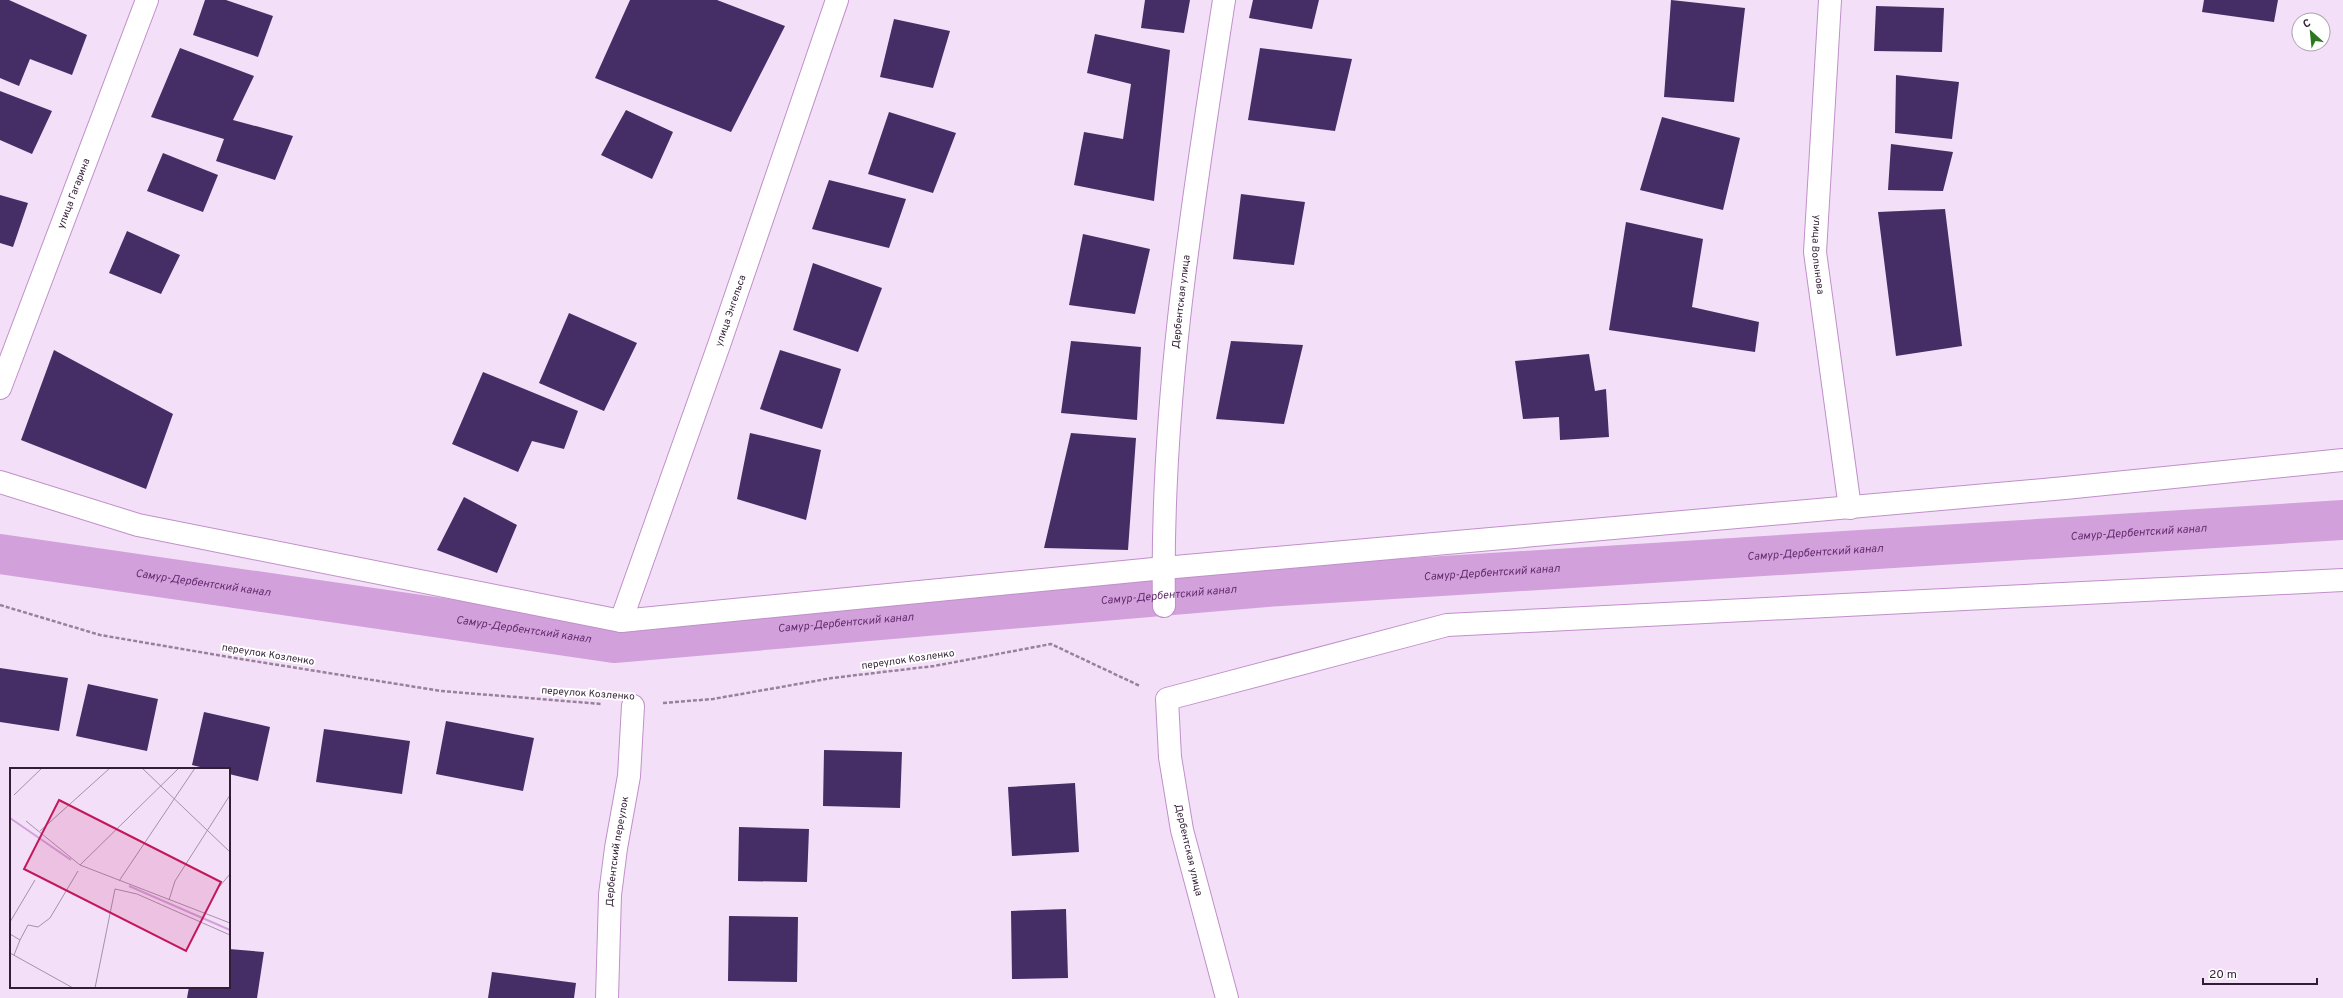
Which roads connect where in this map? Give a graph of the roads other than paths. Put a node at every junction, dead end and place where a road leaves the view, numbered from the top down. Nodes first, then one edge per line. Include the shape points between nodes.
1 (147, 0) edge
2 (837, 0) edge
3 (1224, 0) edge
4 (1830, 0) edge
5 (0, 388) edge
6 (2343, 460) edge
7 (0, 482) edge
8 (1850, 508) junction
9 (1164, 568) junction
10 (2343, 580) edge
11 (1164, 606) dead end
12 (621, 621) junction
13 (633, 706) road end
14 (606, 998) edge
15 (1227, 998) edge

1 - 5 street, улица Гагарина
2 - 12 street, улица Энгельса
3 - 9 street, Дербентская улица via 1183,274 1165,470
4 - 8 street, улица Волынова via 1815,252
6 - 8 street
7 - 12 street via 138,525
8 - 9 street
9 - 11 street, Дербентская улица
9 - 12 street
10 - 15 street, Дербентская улица via 1446,625 1167,699 1170,757 1182,830
13 - 14 street, Дербентский переулок via 629,776 610,895

